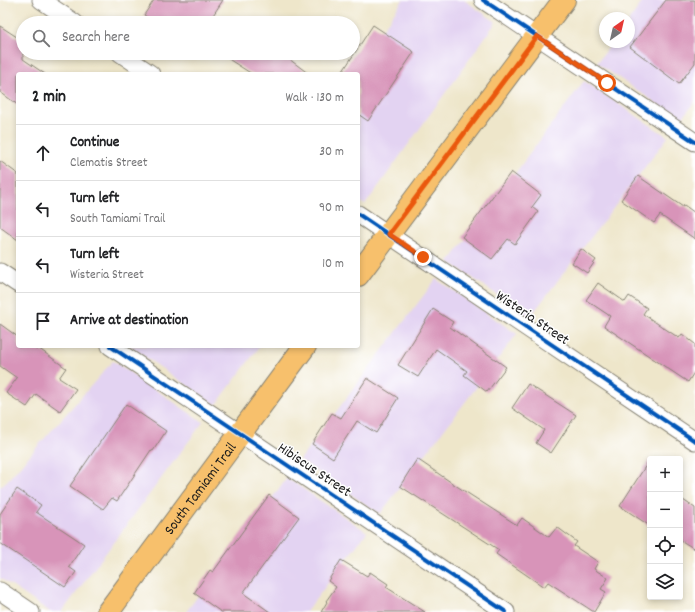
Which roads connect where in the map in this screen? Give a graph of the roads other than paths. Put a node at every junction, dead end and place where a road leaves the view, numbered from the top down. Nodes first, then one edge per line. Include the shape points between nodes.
1 (41, 0) edge
2 (484, 0) edge
3 (564, 0) edge
4 (65, 16) edge
5 (537, 36) junction
6 (130, 60) edge
7 (148, 72) edge
8 (695, 142) edge
9 (360, 215) edge
10 (389, 234) junction
11 (0, 272) edge
12 (360, 272) edge
13 (16, 283) edge
14 (113, 348) edge
15 (304, 348) edge
16 (240, 434) junction
17 (695, 441) edge
18 (0, 591) edge
19 (31, 612) edge
20 (108, 612) edge
21 (506, 612) edge

1 - 4 street
2 - 5 street
3 - 5 main road
5 - 8 street
5 - 10 main road
6 - 7 street
9 - 10 street, Wisteria Street
10 - 12 main road
10 - 17 street, Wisteria Street
11 - 13 street
14 - 16 street, Hibiscus Street
15 - 16 main road, South Tamiami Trail
16 - 20 main road, South Tamiami Trail
16 - 21 street, Hibiscus Street
18 - 19 street

